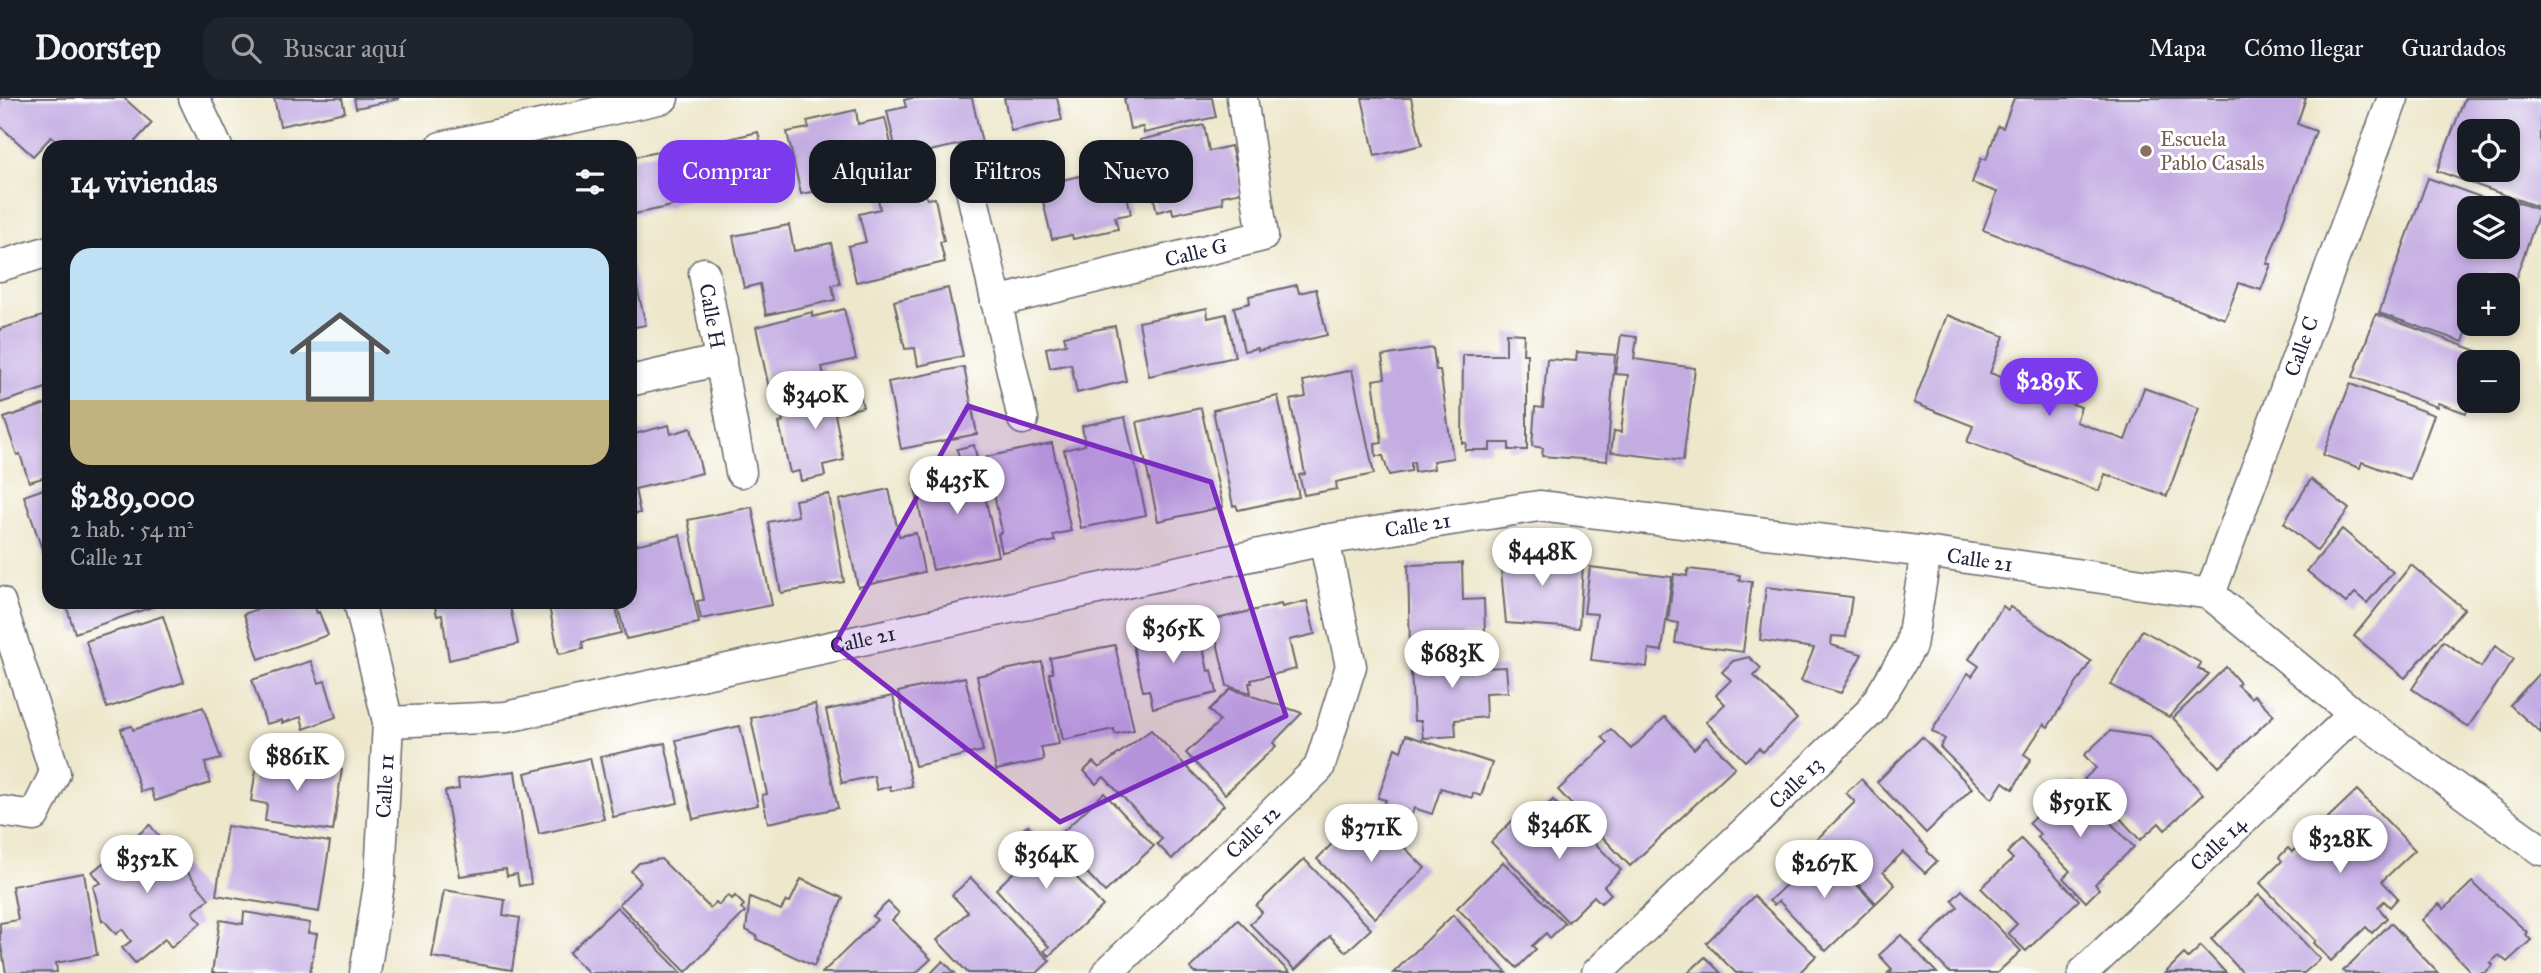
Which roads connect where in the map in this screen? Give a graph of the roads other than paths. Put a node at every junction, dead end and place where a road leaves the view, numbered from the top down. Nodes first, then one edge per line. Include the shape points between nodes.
1 (194, 98) edge
2 (663, 98) edge
3 (1242, 98) edge
4 (2393, 98) edge
5 (214, 140) edge
6 (474, 140) edge
7 (975, 203) edge
8 (42, 253) edge
9 (0, 266) edge
10 (704, 273) dead end
11 (996, 302) junction
12 (721, 360) junction
13 (637, 379) edge
14 (1023, 419) dead end
15 (741, 472) dead end
16 (1324, 540) junction
17 (1926, 552) junction
18 (2210, 594) junction
19 (0, 602) edge
20 (361, 609) edge
21 (2354, 714) junction
22 (388, 722) junction
23 (0, 811) edge
24 (2541, 850) edge
25 (365, 973) edge
26 (1107, 973) edge
27 (1597, 973) edge
28 (2082, 973) edge

1 - 5 street
2 - 6 street
3 - 11 street, Calle G via 1263,236
4 - 18 street, Calle C
7 - 11 street
8 - 9 street
10 - 12 street, Calle H
11 - 14 street
12 - 13 street, Calle H
12 - 15 street, Calle H
16 - 17 street, Calle 21 via 1539,506
16 - 22 street, Calle 21 via 506,717
16 - 26 street, Calle 12 via 1351,666 1320,768
17 - 18 street, Calle 21
17 - 27 street, Calle 13 via 1911,646 1871,711
18 - 21 street
19 - 23 street via 55,773 34,816
20 - 22 street, Calle 11
21 - 24 street
21 - 28 street, Calle 14
22 - 25 street, Calle 11 via 380,878

